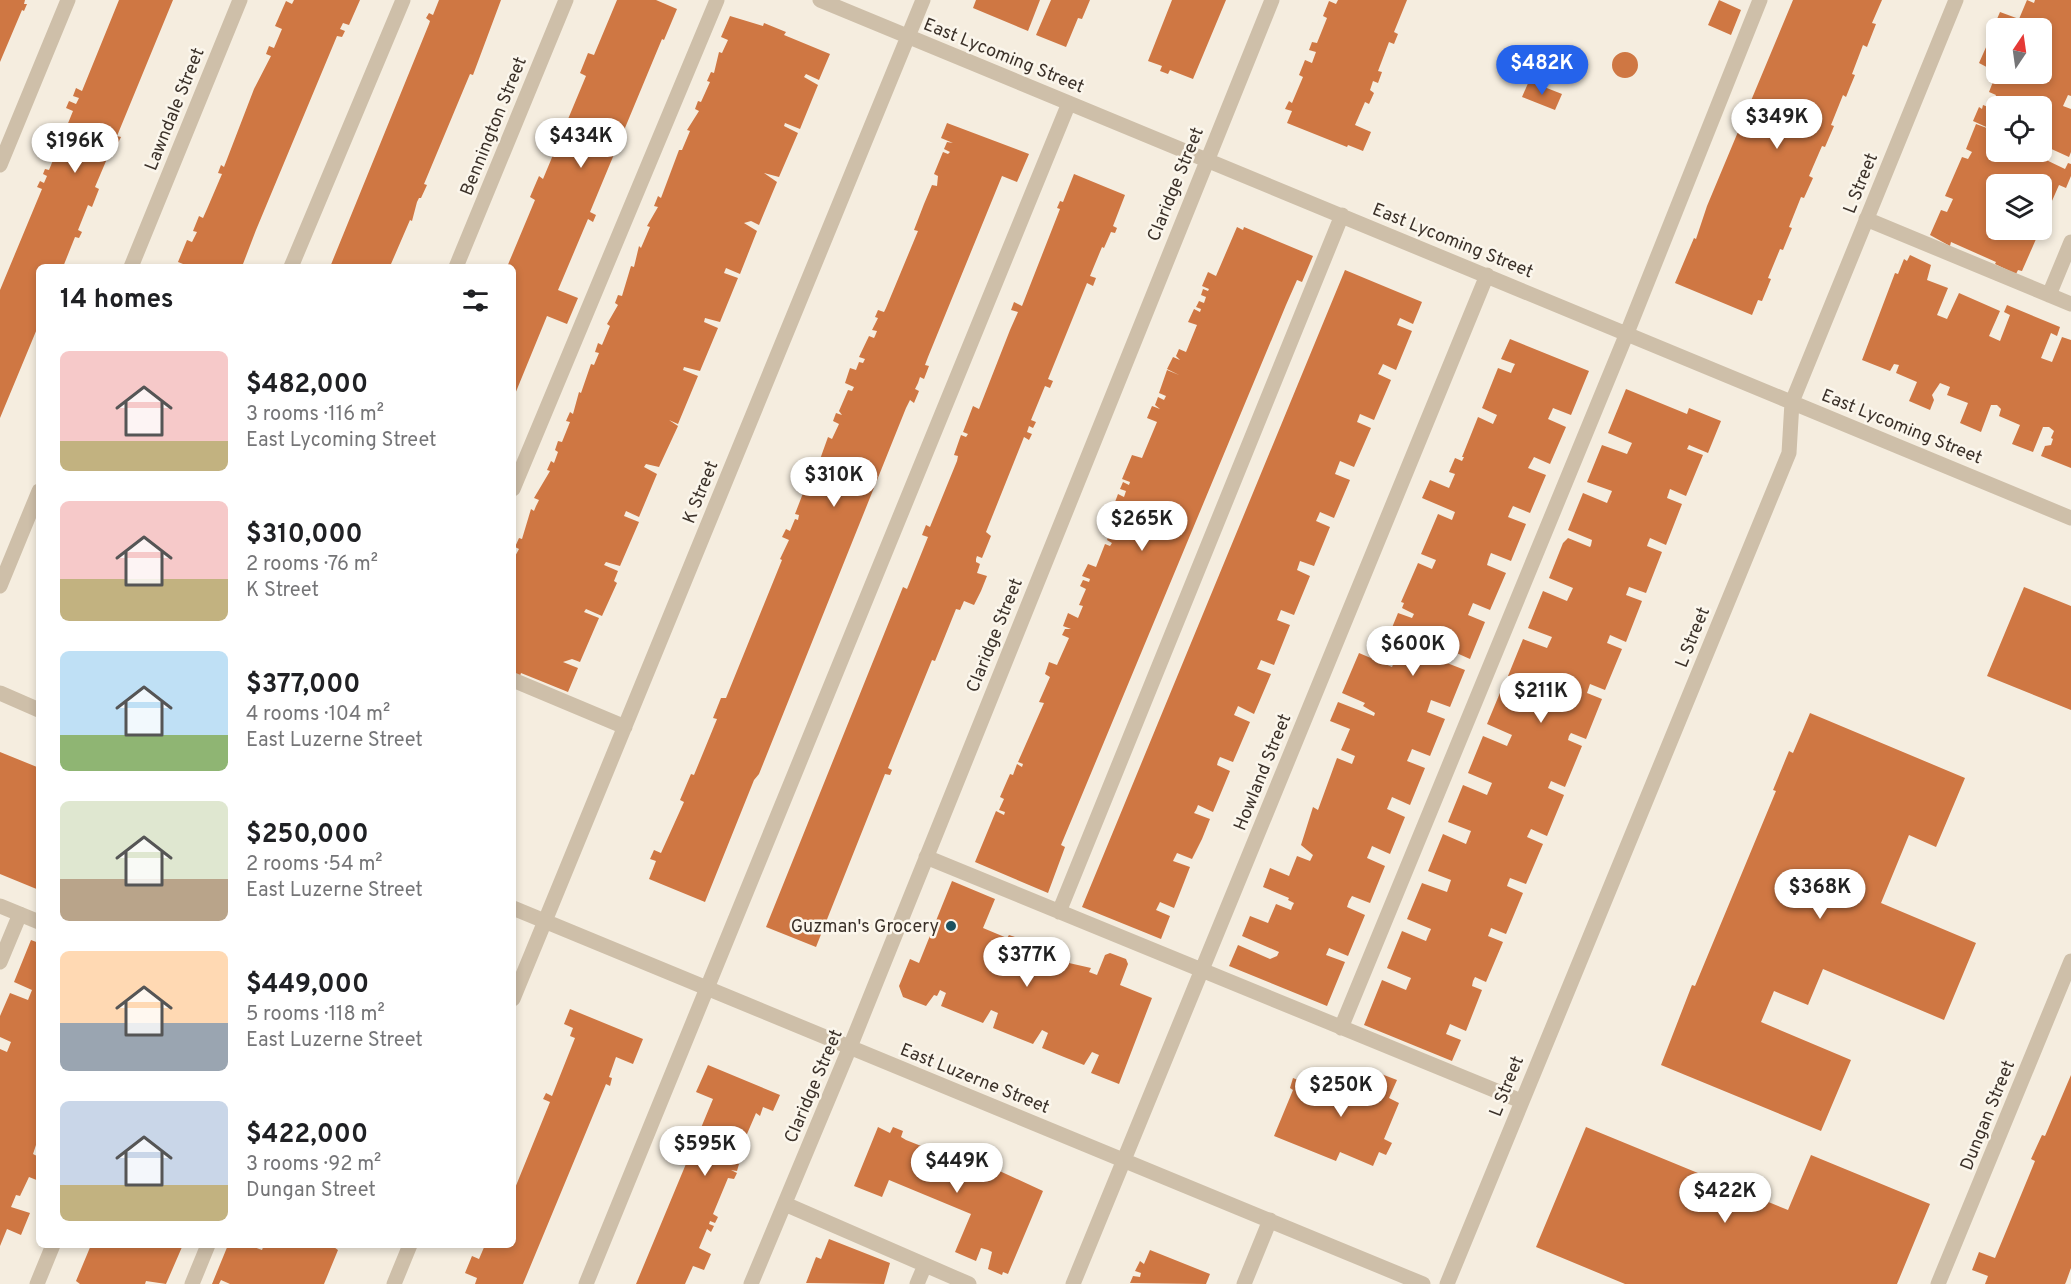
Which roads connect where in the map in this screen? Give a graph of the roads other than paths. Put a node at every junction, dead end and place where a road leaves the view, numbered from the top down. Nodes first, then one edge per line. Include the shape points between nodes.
1 (68, 0) edge
2 (240, 0) edge
3 (403, 0) edge
4 (566, 0) edge
5 (717, 0) edge
6 (820, 0) edge
7 (923, 0) edge
8 (1272, 0) edge
9 (1760, 0) edge
10 (1956, 0) edge
11 (909, 37) junction
12 (1070, 103) junction
13 (1206, 159) junction
14 (0, 165) edge
15 (1342, 215) junction
16 (1866, 219) junction
17 (2071, 242) edge
18 (132, 264) edge
19 (292, 264) edge
20 (457, 264) edge
21 (1487, 275) junction
22 (2049, 295) junction
23 (2071, 304) edge
24 (1627, 333) junction
25 (1792, 402) junction
26 (516, 482) edge
27 (36, 498) edge
28 (2071, 518) edge
29 (0, 586) edge
30 (516, 681) edge
31 (0, 693) edge
32 (36, 709) edge
33 (625, 727) junction
34 (926, 857) junction
35 (0, 906) edge
36 (516, 909) edge
37 (1059, 912) junction
38 (20, 914) junction
39 (36, 921) edge
40 (546, 921) junction
41 (2071, 961) edge
42 (0, 962) edge
43 (1202, 970) junction
44 (707, 988) junction
45 (516, 992) edge
46 (1341, 1028) junction
47 (850, 1047) junction
48 (1521, 1101) junction
49 (1124, 1160) junction
50 (785, 1204) junction
51 (1270, 1220) junction
52 (52, 1248) edge
53 (207, 1248) edge
54 (409, 1248) edge
55 (925, 1265) junction
56 (38, 1284) edge
57 (192, 1284) edge
58 (394, 1284) edge
59 (586, 1284) edge
60 (751, 1284) edge
61 (917, 1284) edge
62 (969, 1284) edge
63 (1073, 1284) edge
64 (1244, 1284) edge
65 (1423, 1284) edge
66 (1447, 1284) edge
67 (1938, 1284) edge

1 - 14 street
2 - 18 street, Lawndale Street
3 - 19 street
4 - 20 street, Bennington Street
5 - 26 street
6 - 11 street, East Lycoming Street
7 - 11 street, K Street
8 - 13 street, Claridge Street
9 - 24 street
10 - 16 street, L Street
11 - 12 street, East Lycoming Street
11 - 33 street, K Street
12 - 13 street, East Lycoming Street
12 - 44 street
13 - 15 street, East Lycoming Street
13 - 34 street, Claridge Street
15 - 21 street, East Lycoming Street
15 - 37 street
16 - 22 street
16 - 25 street, L Street
17 - 22 street
21 - 24 street, East Lycoming Street
21 - 43 street, Howland Street
22 - 23 street
24 - 25 street, East Lycoming Street
24 - 46 street
25 - 28 street, East Lycoming Street
25 - 48 street, L Street via 1789,453
27 - 29 street
30 - 33 street
31 - 32 street
33 - 40 street, K Street
34 - 37 street
34 - 47 street, Claridge Street
35 - 38 street
36 - 40 street, East Luzerne Street
37 - 43 street
38 - 39 street
38 - 42 street
40 - 44 street, East Luzerne Street
40 - 45 street, K Street
41 - 67 street, Dungan Street
43 - 46 street
43 - 49 street, Howland Street
44 - 47 street, East Luzerne Street
44 - 59 street
46 - 48 street
47 - 49 street, East Luzerne Street
47 - 50 street, Claridge Street
48 - 66 street, L Street
49 - 51 street, East Luzerne Street
49 - 63 street, Howland Street
50 - 55 street
50 - 60 street, Claridge Street
51 - 64 street
51 - 65 street, East Luzerne Street
52 - 56 street
53 - 57 street
54 - 58 street
55 - 61 street
55 - 62 street

